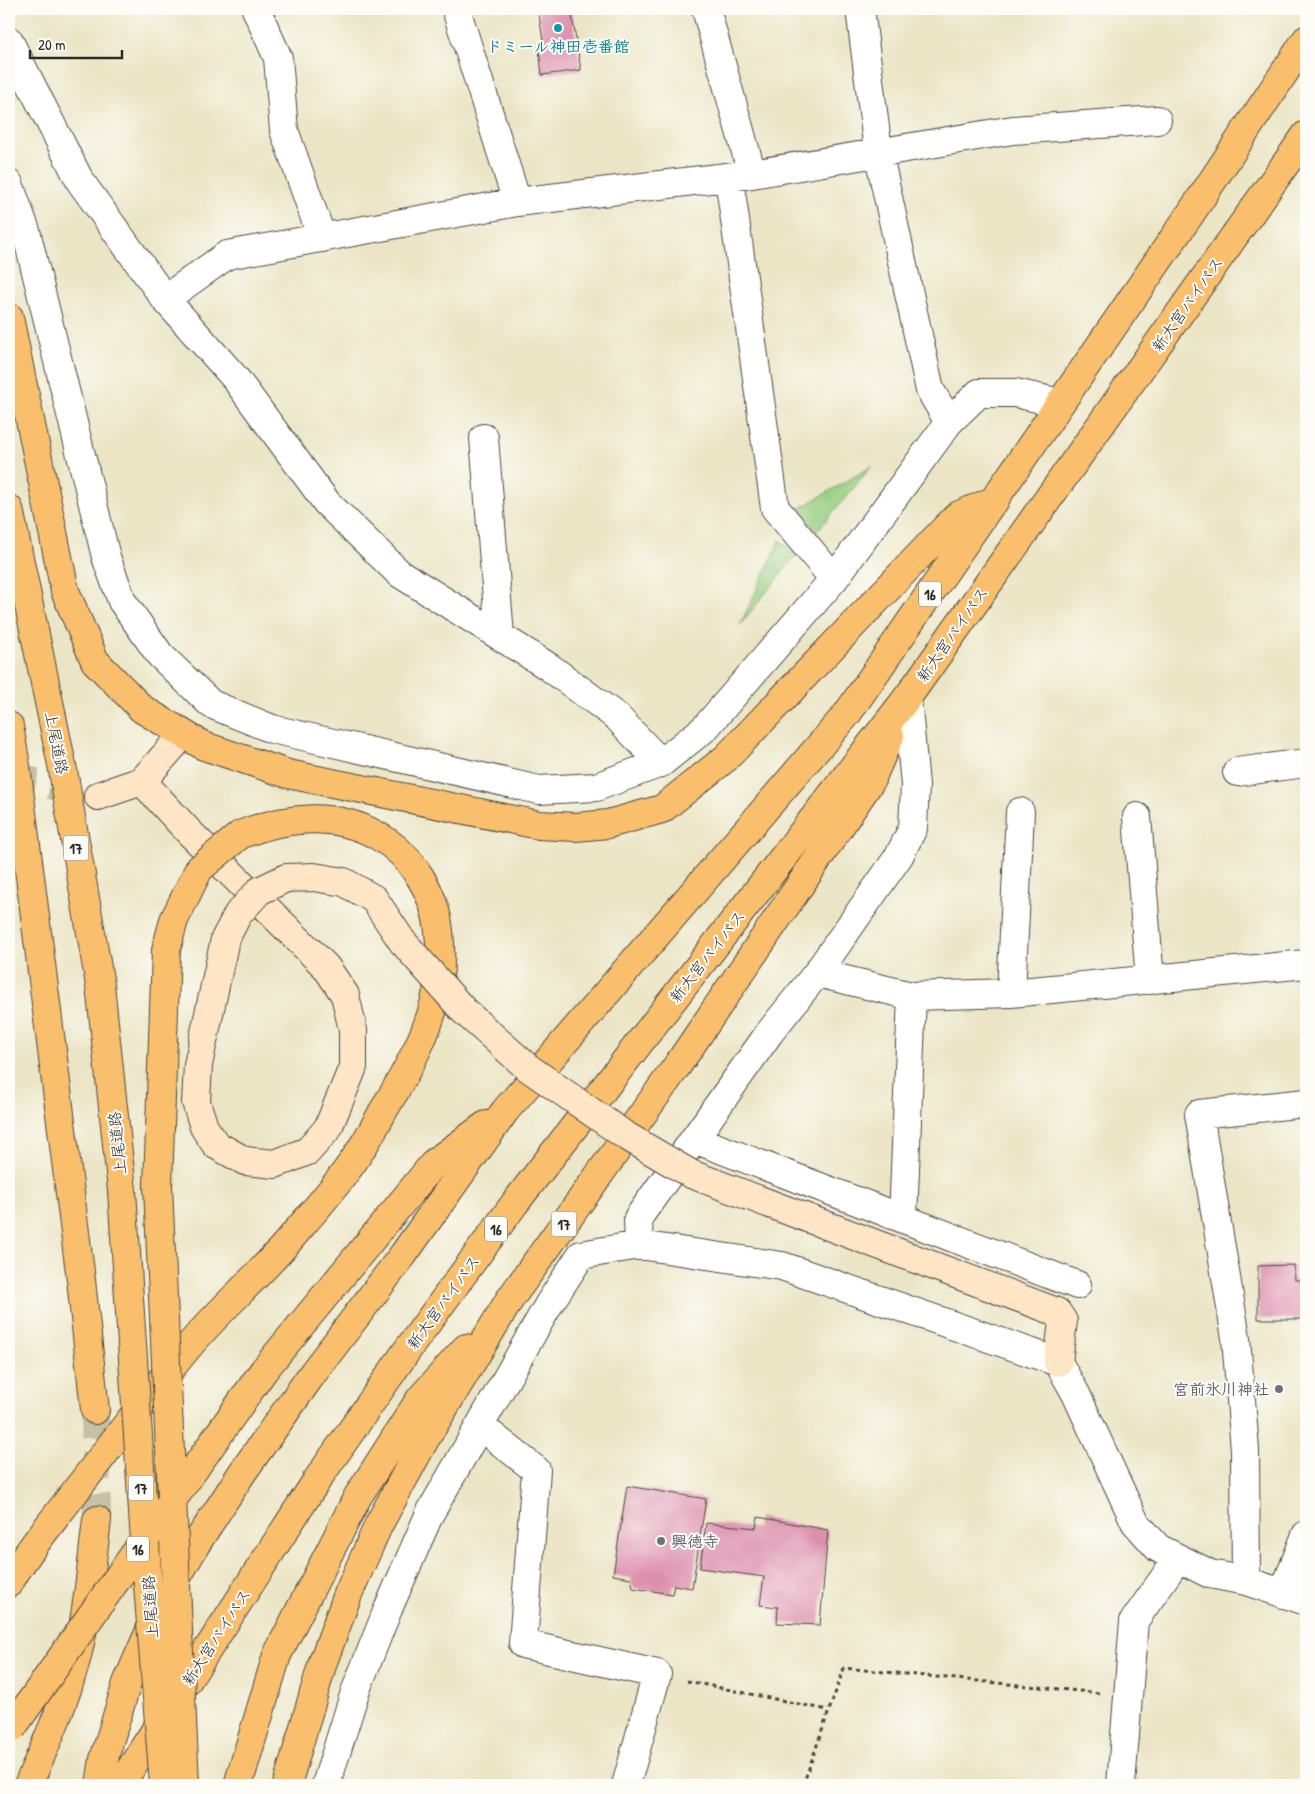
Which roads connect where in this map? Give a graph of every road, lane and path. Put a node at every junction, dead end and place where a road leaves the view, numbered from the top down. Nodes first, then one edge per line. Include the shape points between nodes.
1 (256, 9) edge
2 (456, 9) edge
3 (706, 9) edge
4 (860, 9) edge
5 (1306, 40) edge
6 (9, 41) edge
7 (1157, 120) dead end
8 (1306, 135) edge
9 (878, 151) junction
10 (741, 175) junction
11 (9, 184) edge
12 (517, 202) junction
13 (322, 238) junction
14 (165, 298) junction
15 (9, 318) edge
16 (1060, 403) junction
17 (949, 422) junction
18 (484, 438) dead end
19 (995, 500) junction
20 (9, 509) edge
21 (834, 579) junction
22 (500, 636) junction
23 (907, 698) junction
24 (9, 726) edge
25 (175, 744) tunnel mouth
26 (661, 763) junction
27 (1306, 763) edge
28 (1237, 772) dead end
29 (142, 781) junction
30 (98, 796) tunnel mouth
31 (1020, 812) dead end
32 (1137, 817) dead end
33 (1306, 964) edge
34 (817, 973) junction
35 (1150, 980) junction
36 (1011, 993) junction
37 (912, 996) junction
38 (1306, 1103) edge
39 (505, 1111) junction
40 (694, 1139) junction
41 (903, 1218) junction
42 (639, 1245) junction
43 (581, 1255) junction
44 (530, 1272) junction
45 (1077, 1285) dead end
46 (510, 1299) junction
47 (1058, 1362) junction
48 (95, 1410) tunnel mouth
49 (480, 1426) junction
50 (97, 1520) tunnel mouth
51 (1306, 1535) edge
52 (1178, 1558) junction
53 (1246, 1582) junction
54 (9, 1583) edge
55 (1295, 1598) edge
56 (656, 1674) junction
57 (1128, 1696) junction
58 (828, 1710) junction
59 (11, 1731) edge
60 (28, 1785) edge
61 (100, 1785) edge
62 (120, 1785) edge
63 (164, 1785) edge
64 (185, 1785) edge
65 (238, 1785) edge
66 (287, 1785) edge
67 (326, 1785) edge
68 (626, 1785) edge
69 (803, 1785) edge
70 (1121, 1785) edge

1 - 13 street via 278,58 284,130
2 - 12 street
3 - 10 street
4 - 9 street
5 - 16 highway, 16 via 1192,213
6 - 14 street via 80,181
7 - 9 street via 1014,130
8 - 23 highway, 新大宮バイパス / 16
9 - 10 street
9 - 17 street via 930,390
10 - 12 street
10 - 21 street via 775,508
11 - 26 street via 26,231 106,557 122,601 160,655 211,704 272,729 539,790 596,788
12 - 13 street
13 - 14 street via 227,255
14 - 22 street via 235,378 326,504 399,573
15 - 19 highway via 64,591 95,662 142,710 204,746 288,774 539,825 576,827 608,824 662,809 726,758 957,516
16 - 17 street via 1015,393 980,393
16 - 19 highway, 16
17 - 21 street
18 - 22 street
19 - 39 highway, 16 via 847,714
20 - 63 highway, 上尾道路 / 17, bridge via 62,765 100,985 122,1191
21 - 26 street via 705,728
22 - 26 street via 550,667 617,717
23 - 34 street via 915,785 913,828 899,856
23 - 44 highway, 17 via 870,782 677,1066
23 - 62 highway, 新大宮バイパス / 16 via 515,1202 408,1349 317,1480
24 - 48 highway via 78,1251
25 - 29 street
27 - 28 street
29 - 30 street
29 - 47 street, bridge via 188,831 326,967 345,995 353,1030 353,1067 328,1128 308,1151 275,1164 246,1161 216,1145 204,1127 196,1102 198,1065 225,939 238,914 259,891 286,878 314,877 344,882 374,899 402,941 464,1011 527,1067 623,1134 691,1174 1057,1312 1063,1321
31 - 36 street
32 - 35 street
33 - 35 street
34 - 37 street
34 - 40 street via 770,1032
35 - 36 street
36 - 37 street
37 - 41 street
38 - 53 street via 1199,1114 1236,1338 1245,1450
39 - 59 highway, 16, bridge via 435,1162 264,1370
39 - 61 highway, bridge via 313,1373 196,1544 160,1607 128,1683 104,1759
40 - 41 street
40 - 42 street via 638,1218
41 - 45 street
42 - 43 street
42 - 47 street via 782,1266
43 - 44 street
43 - 49 street via 549,1304
44 - 46 highway, 17
46 - 65 highway via 420,1399 358,1496 277,1655
46 - 66 highway, 17 via 424,1441 379,1524 323,1662
47 - 52 street via 1135,1522 1158,1548
49 - 56 street via 536,1470 524,1644
49 - 67 street via 430,1513 388,1609 356,1692
50 - 60 highway via 81,1638 68,1689
51 - 55 street
52 - 53 street via 1210,1574
52 - 57 street via 1134,1621
53 - 55 street
54 - 64 highway, bridge via 19,1566 67,1503 190,1345 290,1239 359,1152 416,1054 436,1006 442,960 437,918 430,891 414,868 379,836 355,826 325,820 266,824 240,835 199,869 185,893 166,950 158,1186
56 - 58 path
56 - 68 street
57 - 58 path via 844,1668
57 - 70 street
58 - 69 path

